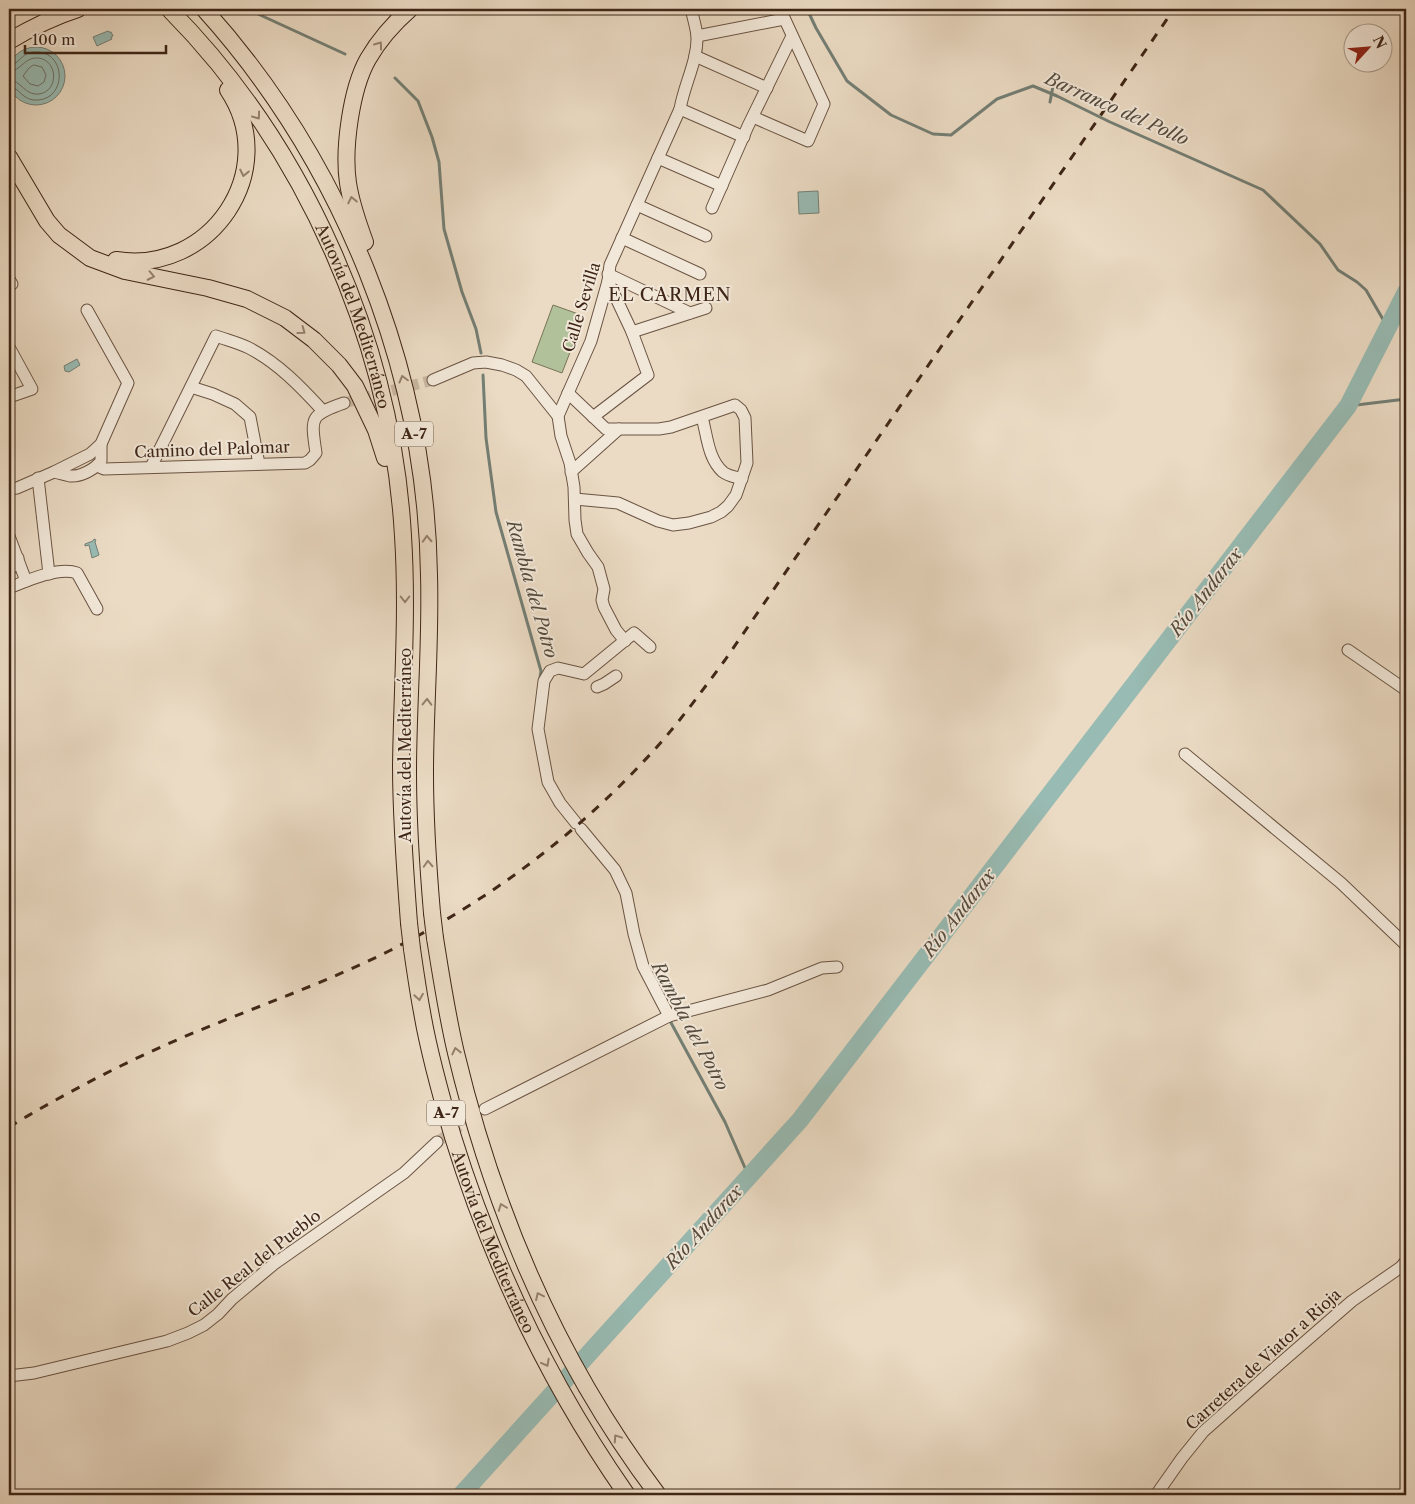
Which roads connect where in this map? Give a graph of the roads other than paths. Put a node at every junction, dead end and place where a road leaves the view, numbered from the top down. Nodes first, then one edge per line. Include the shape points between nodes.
1 (78, 9) edge
2 (169, 9) edge
3 (204, 9) edge
4 (410, 9) edge
5 (691, 9) edge
6 (782, 14) edge
7 (697, 36) junction
8 (792, 36) junction
9 (9, 41) edge
10 (204, 48) junction
11 (695, 56) junction
12 (766, 88) junction
13 (680, 109) junction
14 (753, 117) junction
15 (744, 136) junction
16 (9, 157) edge
17 (658, 158) junction
18 (722, 186) junction
19 (637, 205) junction
20 (712, 208) dead end
21 (706, 236) dead end
22 (622, 238) junction
23 (74, 246) junction
24 (700, 274) dead end
25 (608, 278) junction
26 (378, 298) junction
27 (706, 308) dead end
28 (87, 310) dead end
29 (690, 313) junction
30 (632, 332) junction
31 (9, 347) edge
32 (433, 380) tunnel mouth
33 (191, 387) junction
34 (568, 393) junction
35 (9, 397) edge
36 (344, 403) tunnel mouth
37 (322, 411) junction
38 (558, 416) junction
39 (594, 417) junction
40 (702, 417) junction
41 (619, 429) junction
42 (101, 444) junction
43 (259, 464) junction
44 (97, 466) junction
45 (151, 467) junction
46 (54, 472) junction
47 (571, 472) junction
48 (38, 478) junction
49 (742, 479) junction
50 (9, 489) edge
51 (400, 499) junction
52 (575, 499) junction
53 (9, 536) edge
54 (18, 558) junction
55 (9, 570) edge
56 (48, 574) junction
57 (26, 581) junction
58 (9, 588) edge
59 (97, 608) dead end
60 (625, 641) junction
61 (650, 647) dead end
62 (1348, 650) dead end
63 (593, 667) junction
64 (616, 676) dead end
65 (1406, 690) edge
66 (1185, 754) dead end
67 (1406, 945) edge
68 (837, 966) dead end
69 (669, 1016) junction
70 (485, 1109) tunnel mouth
71 (437, 1142) tunnel mouth
72 (1406, 1262) edge
73 (9, 1376) edge
74 (627, 1495) edge
75 (658, 1495) edge
76 (1156, 1495) edge

1 - 9 highway via 51,18
2 - 10 highway, Autovía del Mediterráneo / A-7
3 - 26 highway, Autovía del Mediterráneo / A-7 via 263,81 322,174
26 -> 4 highway via 374,269 356,217 348,181 347,147 354,99 368,59 390,28
5 - 7 street, Calle Sevilla
6 - 7 street
6 - 8 street
7 - 11 street, Calle Sevilla
8 - 12 street
8 - 14 street via 824,104 808,141
10 -> 23 highway via 233,98 246,136 246,161 240,188 225,216 211,232 191,246 152,261 104,258
10 -> 51 highway, Autovía del Mediterráneo / A-7 via 260,121 293,174 337,262 367,344 383,402
11 - 12 street
11 - 13 street, Calle Sevilla
12 - 14 street
13 - 15 street
13 - 17 street, Calle Sevilla
14 - 15 street
15 - 18 street
16 - 23 highway via 47,221
17 - 18 street
17 - 19 street, Calle Sevilla
18 - 20 street
19 - 21 street
19 - 22 street, Calle Sevilla
22 - 24 street
22 - 25 street, Calle Sevilla
23 -> 51 highway via 90,258 125,270 247,299 285,318 314,340 355,386 376,430
25 - 29 street
25 - 30 street
25 - 34 street, Calle Sevilla via 591,341
75 -> 26 highway, Autovía del Mediterráneo / A-7, bridge via 614,1434 584,1384 520,1252 482,1149 449,1019 435,938 428,863 425,781 430,610 426,523 404,383
27 - 29 street
28 - 42 street via 128,383
29 - 30 street
30 - 39 street via 648,375
31 - 35 street via 32,388
32 - 38 street via 473,363 502,365 526,376
33 - 37 street via 216,336 248,348 277,365
33 - 43 street via 235,404 250,418
33 - 45 street
34 - 38 street, Calle Sevilla
34 - 39 street
36 - 37 street
37 - 43 street, Camino del Palomar via 314,418 316,453 310,460 305,463
38 - 47 street
39 - 41 street via 606,429
40 - 41 street via 659,429
40 - 49 street via 712,457 725,473
40 - 49 street via 735,405 741,410 745,418 747,463
41 - 47 street
42 - 44 street via 101,461
42 - 46 street via 90,454
43 - 45 street, Camino del Palomar
44 - 45 street, Camino del Palomar via 104,469
44 - 46 street, Camino del Palomar via 72,476
46 - 48 street
47 - 52 street
48 - 50 street
48 - 56 street
49 - 52 street via 736,495 721,512 690,523 673,525 618,503
51 -> 74 highway, Autovía del Mediterráneo / A-7, bridge via 405,592 402,776 405,873 422,1014 445,1109 474,1200 502,1272 546,1364
52 - 60 street via 577,534 598,566 604,589 604,607
53 - 54 street
54 - 55 street
54 - 57 street
56 - 57 street
56 - 59 street via 70,570 77,573
57 - 58 street
60 - 61 street via 634,633
60 - 63 street
62 - 65 street
63 - 64 street via 600,686
63 - 69 street via 584,674 558,668 550,671 544,681 538,729 548,782 560,803 615,870 626,892 643,966
66 - 67 street via 1342,883
68 - 69 street via 822,968 768,990
69 - 70 street
71 - 73 street, Calle Real del Pueblo via 404,1173 274,1264 204,1325 167,1341
72 - 76 street, Carretera de Viator a Rioja via 1352,1301 1203,1432

